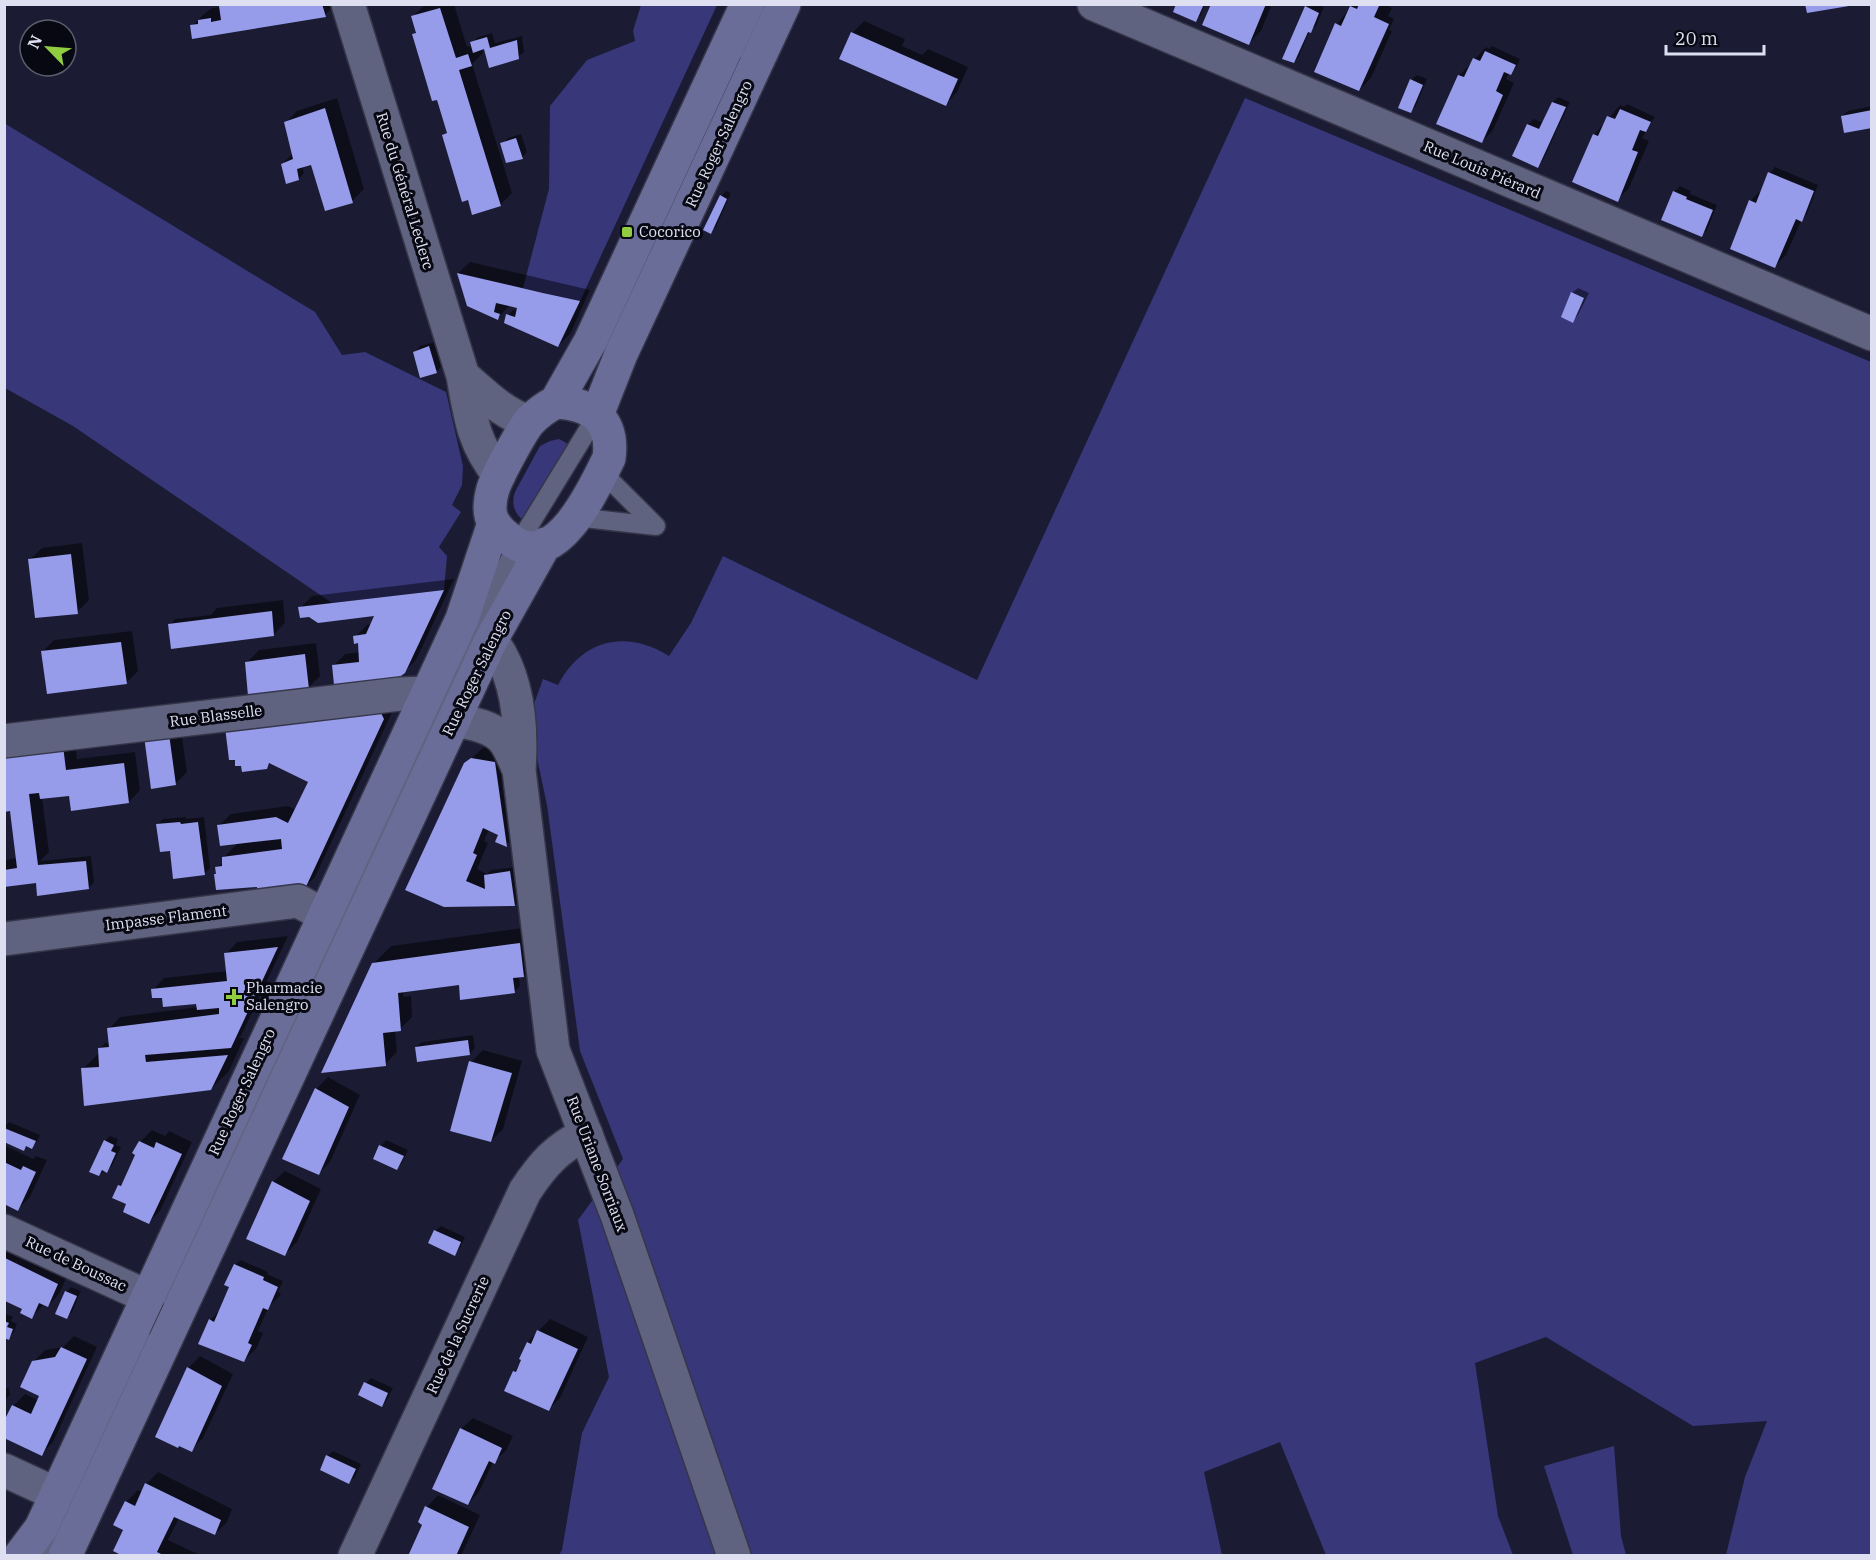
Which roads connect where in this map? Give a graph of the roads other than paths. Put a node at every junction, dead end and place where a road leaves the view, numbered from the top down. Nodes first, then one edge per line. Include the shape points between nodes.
1 (348, 4) edge
2 (747, 4) edge
3 (765, 4) edge
4 (784, 4) edge
5 (1094, 4) edge
6 (741, 98) junction
7 (1872, 334) edge
8 (463, 376) junction
9 (556, 402) junction
10 (597, 415) junction
11 (529, 422) junction
12 (602, 472) junction
13 (499, 475) junction
14 (575, 517) junction
15 (494, 523) junction
16 (532, 544) junction
17 (491, 640) junction
18 (427, 693) junction
19 (453, 721) junction
20 (4, 741) edge
21 (519, 770) junction
22 (324, 915) junction
23 (4, 939) edge
24 (586, 1134) junction
25 (4, 1231) edge
26 (143, 1307) junction
27 (175, 1319) junction
28 (4, 1470) edge
29 (56, 1494) junction
30 (733, 1551) edge
31 (20, 1556) edge
32 (47, 1556) edge
33 (65, 1556) edge
34 (355, 1556) edge

1 - 8 street, Rue du Général Leclerc
2 - 9 main road via 590,342
3 - 6 lane via 740,60
4 - 6 main road, Rue Roger Salengro
5 - 7 street, Rue Louis Piérard
6 - 10 main road, Rue Roger Salengro via 621,354
8 - 11 street via 498,408
8 - 13 street, Rue du Général Leclerc via 475,434 485,458
9 - 10 main road via 577,405
9 - 11 main road
10 - 12 main road via 608,431 610,445
10 - 16 lane
11 - 13 main road
12 - 14 main road
12 - 14 lane via 656,526
13 - 15 main road via 491,502
14 - 16 main road via 558,538
15 - 16 main road via 507,537
15 - 18 main road, Rue Roger Salengro via 462,619
16 - 17 main road, Rue Roger Salengro
16 - 27 lane via 171,1288
17 - 19 main road, Rue Roger Salengro
17 - 21 street, Rue Uriane Sorriaux via 501,653 512,682 521,743
18 - 20 street, Rue Blasselle
18 - 22 main road, Rue Roger Salengro
19 - 21 street, Rue Uriane Sorriaux via 472,722 505,740
19 - 27 main road, Rue Roger Salengro
21 - 24 street, Rue Uriane Sorriaux via 553,1050
22 - 23 street, Impasse Flament via 298,901
22 - 26 main road, Rue Roger Salengro
24 - 30 street, Rue Uriane Sorriaux
24 - 34 street, Rue de la Sucrerie via 568,1142 542,1165 525,1191
25 - 26 street, Rue de Boussac
26 - 29 main road, Rue Roger Salengro
26 - 32 lane via 143,1348
27 - 33 main road, Rue Roger Salengro
28 - 29 street
29 - 31 main road, Rue Roger Salengro via 40,1528

